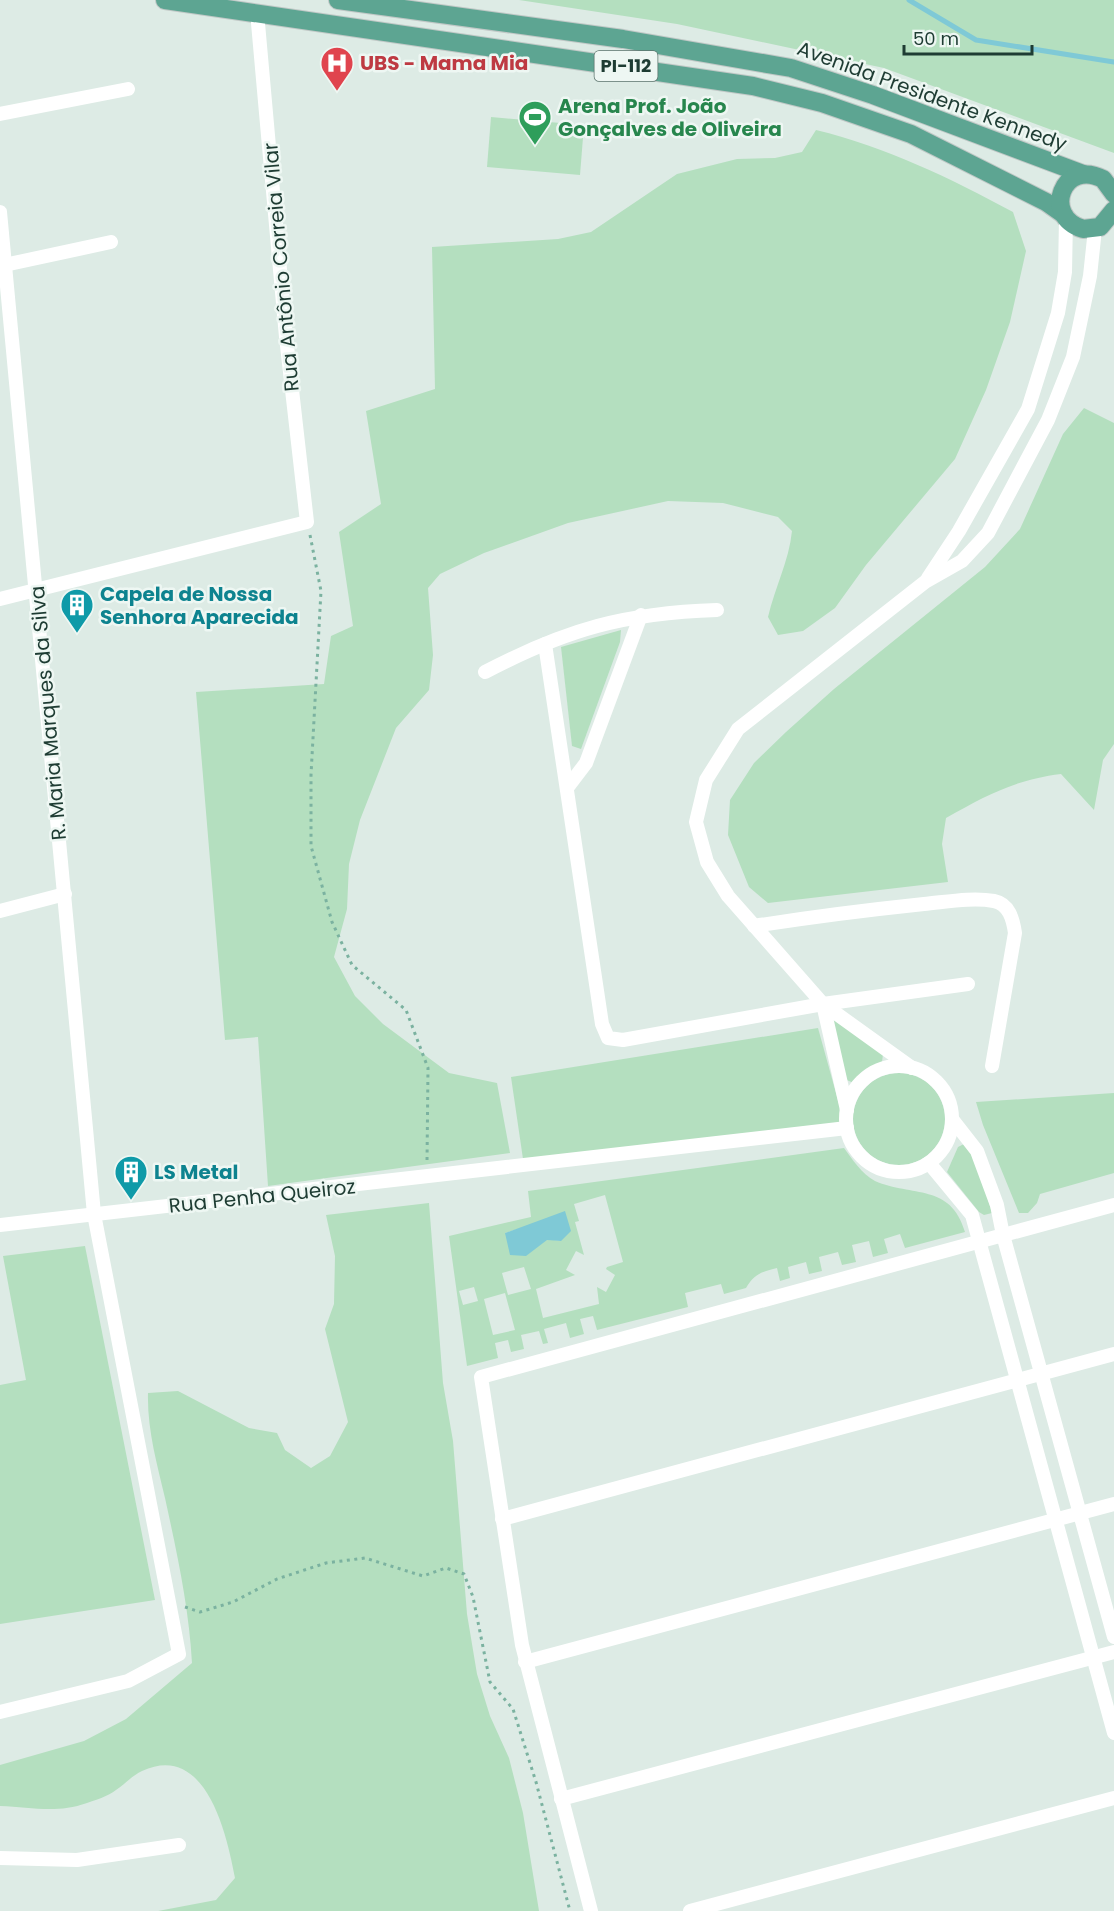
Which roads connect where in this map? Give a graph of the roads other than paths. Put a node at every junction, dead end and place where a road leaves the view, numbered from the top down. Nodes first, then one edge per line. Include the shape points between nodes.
1 (165, 0) edge
2 (338, 0) edge
3 (257, 12) junction
4 (128, 89) dead end
5 (0, 114) edge
6 (1083, 174) junction
7 (1113, 188) edge
8 (1114, 210) edge
9 (0, 212) edge
10 (1065, 216) junction
11 (1103, 229) edge
12 (111, 242) dead end
13 (3, 265) edge
14 (925, 582) junction
15 (37, 590) junction
16 (0, 599) edge
17 (717, 610) dead end
18 (641, 615) junction
19 (545, 644) junction
20 (485, 672) dead end
21 (567, 788) junction
22 (65, 894) junction
23 (0, 911) edge
24 (754, 926) junction
25 (968, 984) dead end
26 (824, 1004) junction
27 (992, 1066) dead end
28 (912, 1068) junction
29 (847, 1110) junction
30 (952, 1119) junction
31 (847, 1128) junction
32 (928, 1163) junction
33 (1114, 1205) edge
34 (94, 1214) junction
35 (0, 1225) edge
36 (1003, 1235) junction
37 (979, 1242) junction
38 (1114, 1354) edge
39 (1042, 1375) junction
40 (1017, 1381) junction
41 (1114, 1504) edge
42 (1080, 1514) junction
43 (502, 1519) junction
44 (1056, 1521) junction
45 (1114, 1636) edge
46 (1114, 1652) edge
47 (1093, 1657) junction
48 (525, 1662) junction
49 (0, 1712) edge
50 (1114, 1733) edge
51 (1114, 1798) edge
52 (561, 1799) junction
53 (179, 1845) dead end
54 (0, 1857) edge
55 (591, 1911) edge
56 (690, 1911) edge

1 - 3 main road, PI-112
2 - 6 main road, Avenida Presidente Kennedy / PI-112 via 623,39 791,68
3 - 10 main road, PI-112 via 753,86 822,103 911,134 1046,202
3 - 15 street, Rua Antônio Correia Vilar via 307,522
4 - 5 street
6 - 7 main road, PI-112 via 1099,176
6 - 10 main road via 1073,178 1063,190 1060,202
8 - 11 main road
9 - 13 street, R. Maria Marques da Silva
10 - 11 main road, PI-112 via 1077,228
10 - 14 street via 1065,272 1058,313 1028,409
11 - 14 street via 1072,357 1030,457 988,533 962,561
12 - 13 street
13 - 15 street, R. Maria Marques da Silva
14 - 24 street via 738,729 706,780 696,822 707,862 728,896
15 - 16 street
15 - 22 street, R. Maria Marques da Silva
17 - 18 street
18 - 19 street via 585,628
18 - 21 street via 586,763
19 - 20 street
19 - 21 street
21 - 26 street via 602,1024 608,1038 623,1040
22 - 23 street
22 - 34 street, R. Maria Marques da Silva
24 - 26 street
24 - 27 street via 955,901 995,901 1006,907 1015,933
25 - 26 street
26 - 28 street
26 - 29 street
28 - 29 street via 895,1066 871,1075 853,1093
28 - 30 street via 941,1087
29 - 31 street
30 - 32 street via 945,1144
30 - 36 street via 977,1151 997,1205
31 - 32 street via 860,1155 885,1171 915,1170
31 - 34 street, Rua Penha Queiroz
32 - 37 street via 972,1215
33 - 36 street
34 - 35 street, Rua Penha Queiroz
34 - 49 street, R. Maria Marques da Silva via 179,1654 128,1680
36 - 37 street
36 - 39 street
37 - 40 street
37 - 43 street via 480,1377
38 - 39 street
39 - 40 street
39 - 42 street
40 - 43 street
40 - 44 street
41 - 42 street
42 - 44 street
42 - 45 street
43 - 48 street
44 - 47 street
44 - 48 street
46 - 47 street
47 - 50 street
47 - 52 street
48 - 52 street
51 - 56 street
52 - 55 street
53 - 54 street via 77,1860

